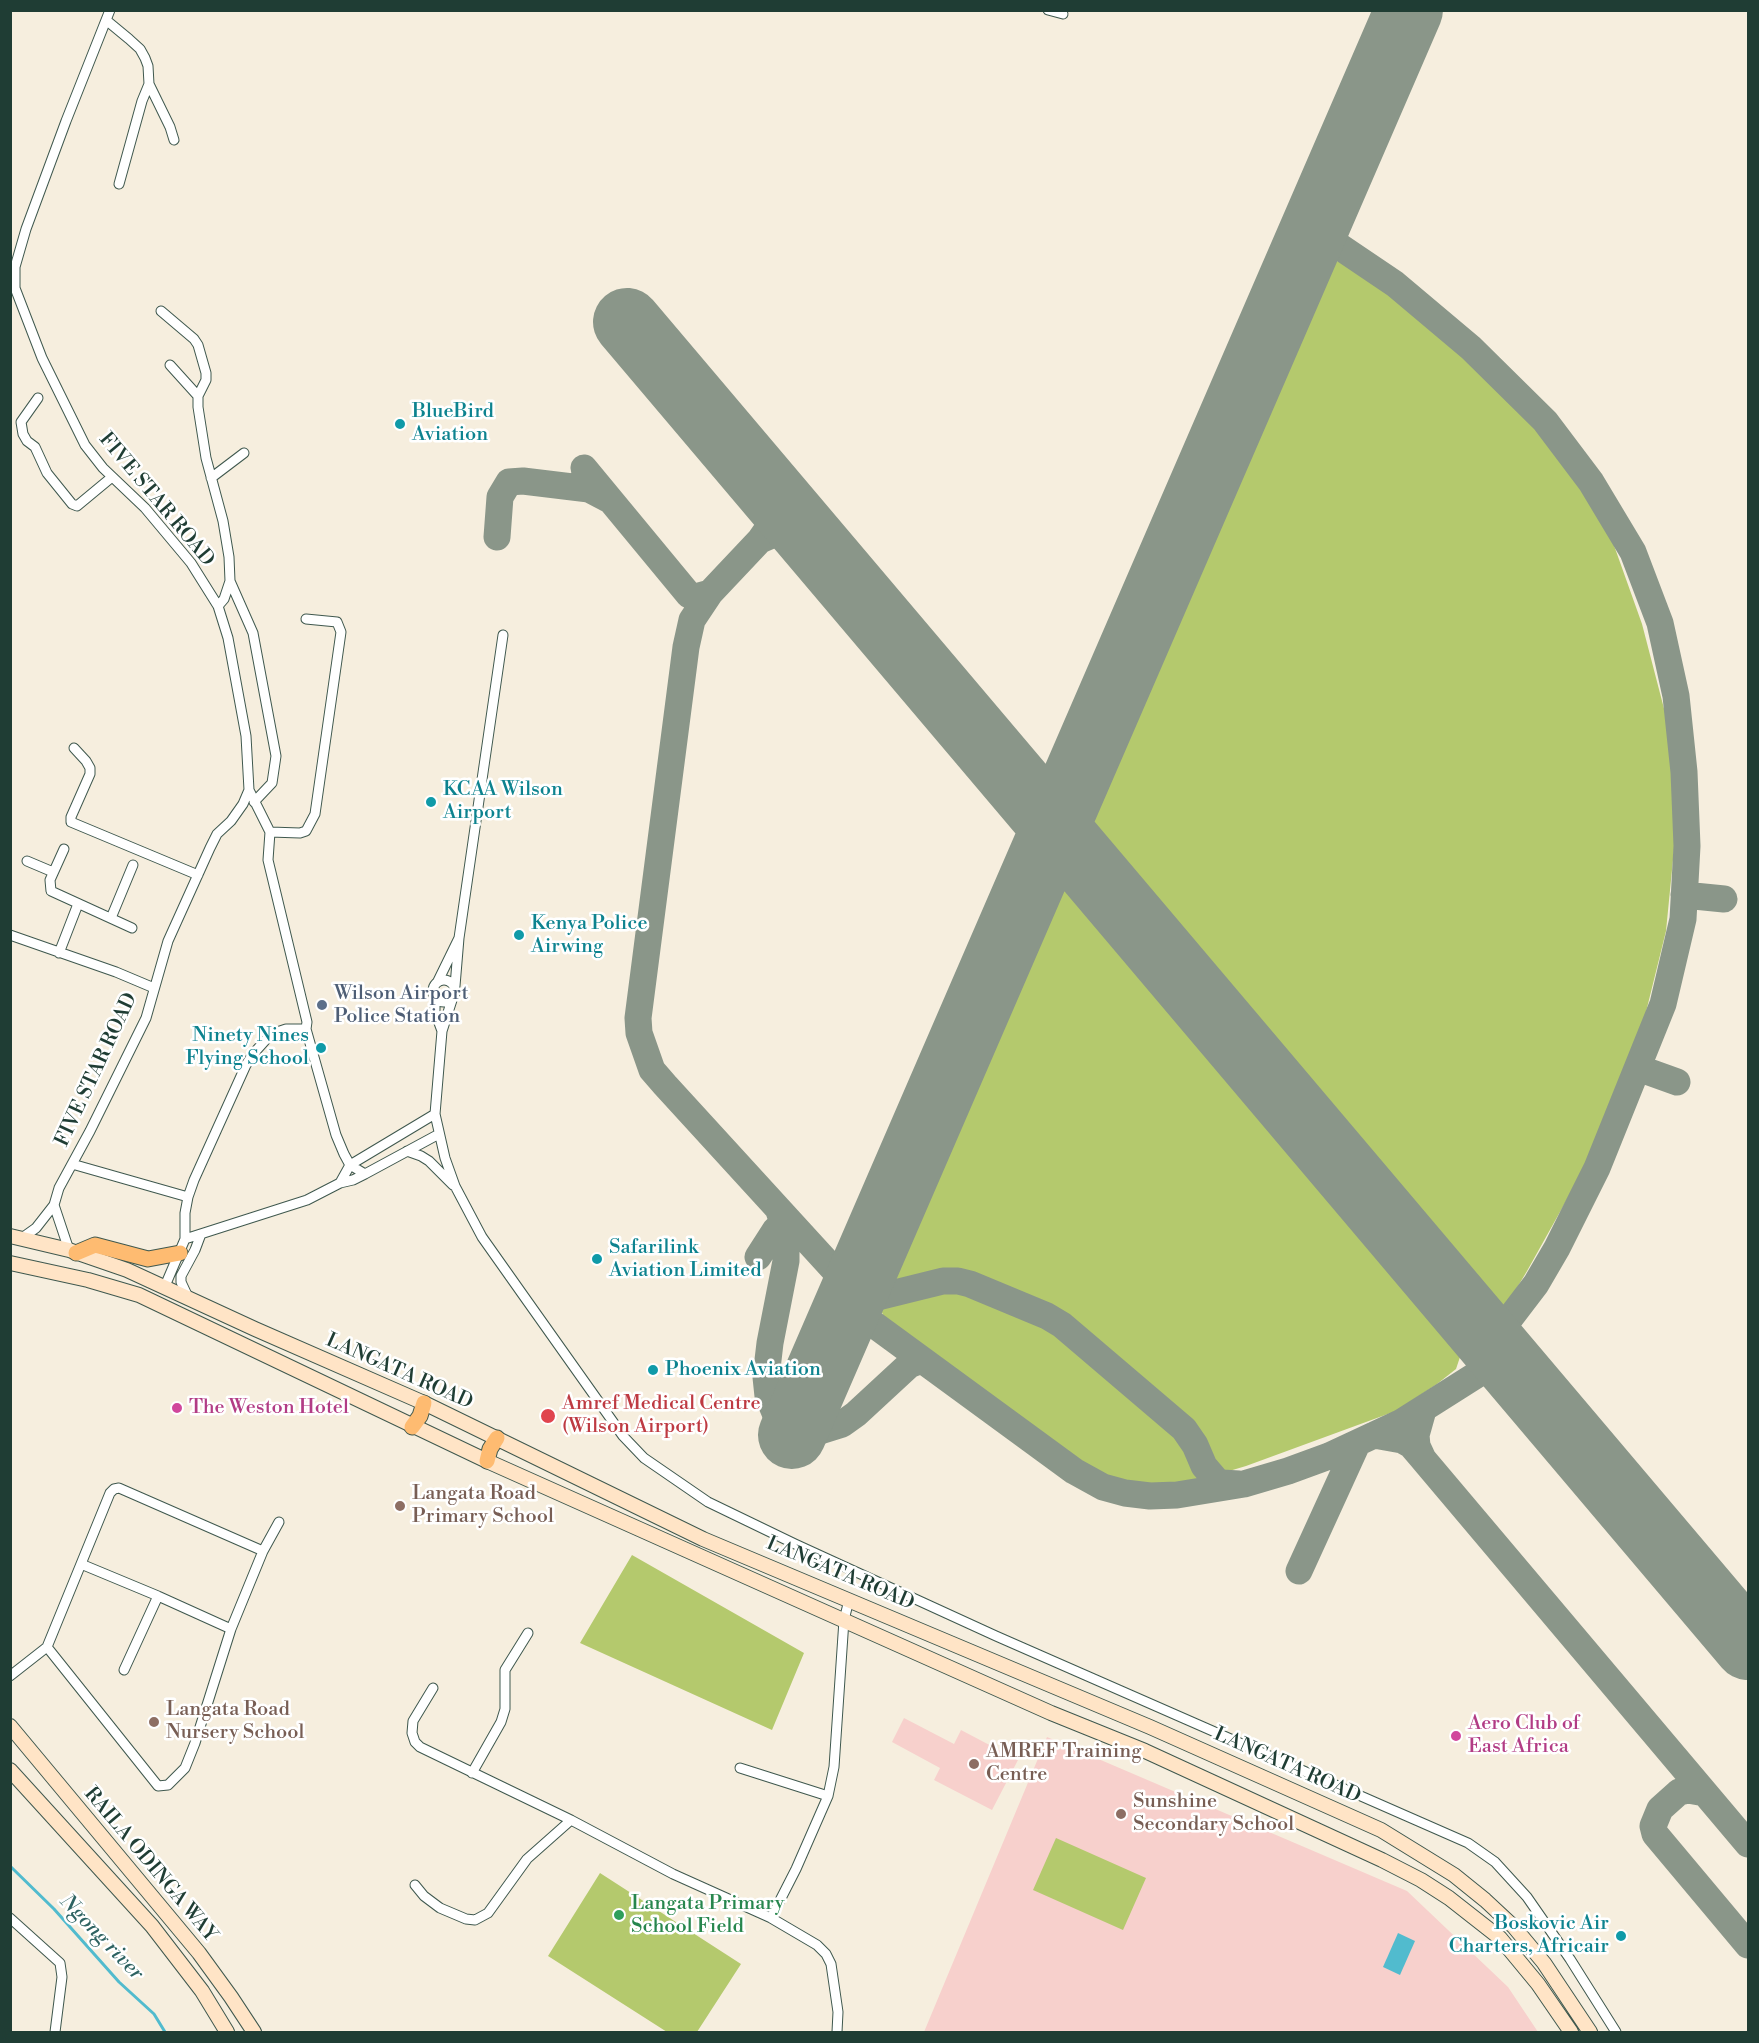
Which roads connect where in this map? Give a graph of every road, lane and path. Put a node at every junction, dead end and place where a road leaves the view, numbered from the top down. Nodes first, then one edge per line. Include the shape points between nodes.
1 (1048, 10) edge
2 (1063, 14) dead end
3 (108, 15) edge
4 (149, 84) junction
5 (174, 140) dead end
6 (119, 184) dead end
7 (161, 310) dead end
8 (170, 365) dead end
9 (198, 396) junction
10 (38, 398) dead end
11 (244, 453) dead end
12 (112, 477) junction
13 (211, 478) junction
14 (230, 582) junction
15 (218, 606) junction
16 (306, 619) dead end
17 (503, 635) dead end
18 (74, 748) dead end
19 (249, 790) junction
20 (254, 802) junction
21 (270, 832) junction
22 (64, 849) dead end
23 (27, 861) dead end
24 (133, 865) dead end
25 (53, 872) junction
26 (198, 875) junction
27 (78, 904) junction
28 (111, 918) junction
29 (132, 928) dead end
30 (10, 935) edge
31 (459, 938) junction
32 (59, 953) junction
33 (438, 981) junction
34 (454, 986) junction
35 (154, 988) junction
36 (435, 998) junction
37 (452, 1000) junction
38 (306, 1029) junction
39 (442, 1031) junction
40 (435, 1114) junction
41 (439, 1134) junction
42 (406, 1151) junction
43 (72, 1164) junction
44 (351, 1165) junction
45 (365, 1174) junction
46 (340, 1183) junction
47 (455, 1186) junction
48 (188, 1197) junction
49 (54, 1205) junction
50 (201, 1234) junction
51 (14, 1237) edge
52 (182, 1246) junction
53 (72, 1251) junction
54 (13, 1264) edge
55 (165, 1286) junction
56 (188, 1297) junction
57 (424, 1403) junction
58 (412, 1427) junction
59 (497, 1438) junction
60 (487, 1461) junction
61 (279, 1522) dead end
62 (263, 1551) junction
63 (81, 1564) junction
64 (158, 1596) junction
65 (849, 1600) junction
66 (844, 1620) junction
67 (231, 1629) junction
68 (528, 1633) dead end
69 (47, 1647) junction
70 (124, 1670) dead end
71 (10, 1676) edge
72 (433, 1688) dead end
73 (10, 1726) edge
74 (740, 1768) dead end
75 (10, 1770) edge
76 (472, 1773) junction
77 (828, 1796) junction
78 (571, 1820) junction
79 (108, 1845) junction
80 (92, 1860) junction
81 (415, 1885) dead end
82 (10, 1918) edge
83 (771, 1918) junction
84 (55, 2032) edge
85 (227, 2032) edge
86 (254, 2032) edge
87 (837, 2032) edge
88 (1571, 2032) edge
89 (1590, 2032) edge
90 (1616, 2032) edge

1 - 2 street
3 - 4 street via 140,49 148,66
3 - 12 street, FIVE STAR ROAD via 39,192 19,249 14,278 28,324 67,411 85,445
4 - 5 street
4 - 6 street
7 - 9 street via 198,345 207,377
8 - 9 street
9 - 13 street
10 - 12 street via 21,422 23,434 72,504 77,506
11 - 13 street
12 - 15 street, FIVE STAR ROAD via 145,508 186,557
13 - 14 street via 230,557
14 - 15 street
14 - 20 street via 254,633 276,756 272,783
15 - 19 street, FIVE STAR ROAD via 228,638 246,736
16 - 21 street via 337,622 341,632 315,814 306,831
17 - 31 street
18 - 26 street via 86,760 90,774 71,822
19 - 20 street
19 - 26 street, FIVE STAR ROAD via 231,821 217,834
20 - 21 street
21 - 38 street via 268,860
22 - 25 street
23 - 25 street
24 - 28 street
25 - 27 street via 51,891
26 - 35 street, FIVE STAR ROAD via 168,941
27 - 28 street
27 - 32 street
28 - 29 street
30 - 32 street
31 - 33 street
31 - 34 street
32 - 35 street
33 - 34 street via 449,981
33 - 36 street via 433,991
34 - 37 street
35 - 43 street, FIVE STAR ROAD via 146,1018
36 - 37 street via 441,1002
36 - 39 street
37 - 39 street
38 - 44 street via 336,1135
38 - 48 street via 271,1034 253,1054
39 - 40 street
40 - 41 street
40 - 44 street
41 - 42 street
41 - 47 street
42 - 45 street
42 - 47 street via 429,1161
43 - 48 street
43 - 49 street, FIVE STAR ROAD
44 - 45 street
44 - 46 street
45 - 46 street
46 - 50 street via 307,1200
47 - 90 street via 482,1237 622,1436 665,1474 708,1502 795,1544 1468,1843 1495,1862 1527,1897
48 - 52 street
49 - 51 street, FIVE STAR ROAD via 36,1228
49 - 53 street
50 - 52 street
50 - 56 street via 181,1276
51 - 53 main road, LANGATA ROAD
52 - 53 main road via 148,1259 95,1245
52 - 55 street
53 - 55 main road, LANGATA ROAD
54 - 58 main road, LANGATA ROAD via 139,1295
55 - 56 main road, LANGATA ROAD
56 - 57 main road, LANGATA ROAD
57 - 58 main road
57 - 59 main road, LANGATA ROAD
58 - 60 main road, LANGATA ROAD
59 - 60 main road
59 - 65 main road, LANGATA ROAD via 703,1539
60 - 66 main road, LANGATA ROAD
61 - 62 street
62 - 63 street via 119,1488 110,1493
62 - 67 street
63 - 64 street
63 - 69 street
64 - 67 street
64 - 70 street
65 - 66 street
65 - 89 main road, LANGATA ROAD via 1381,1830 1454,1875 1514,1927 1544,1963
66 - 77 street via 834,1767
66 - 88 main road, LANGATA ROAD via 1156,1756 1421,1880 1500,1938
67 - 69 street via 185,1768 174,1781 162,1787
68 - 76 street via 505,1670 501,1722
69 - 71 street
72 - 76 street via 413,1721 415,1742
73 - 79 main road, RAILA ODINGA WAY
74 - 77 street
75 - 80 main road, RAILA ODINGA WAY
76 - 78 street
77 - 83 street
78 - 81 street via 527,1859 488,1913 475,1920 440,1908
78 - 83 street via 673,1874
79 - 80 main road
79 - 86 main road, RAILA ODINGA WAY via 199,1953
80 - 85 main road, RAILA ODINGA WAY via 152,1926 202,1990
82 - 84 street via 60,1963 62,1977
83 - 87 street via 826,1954 838,2012

